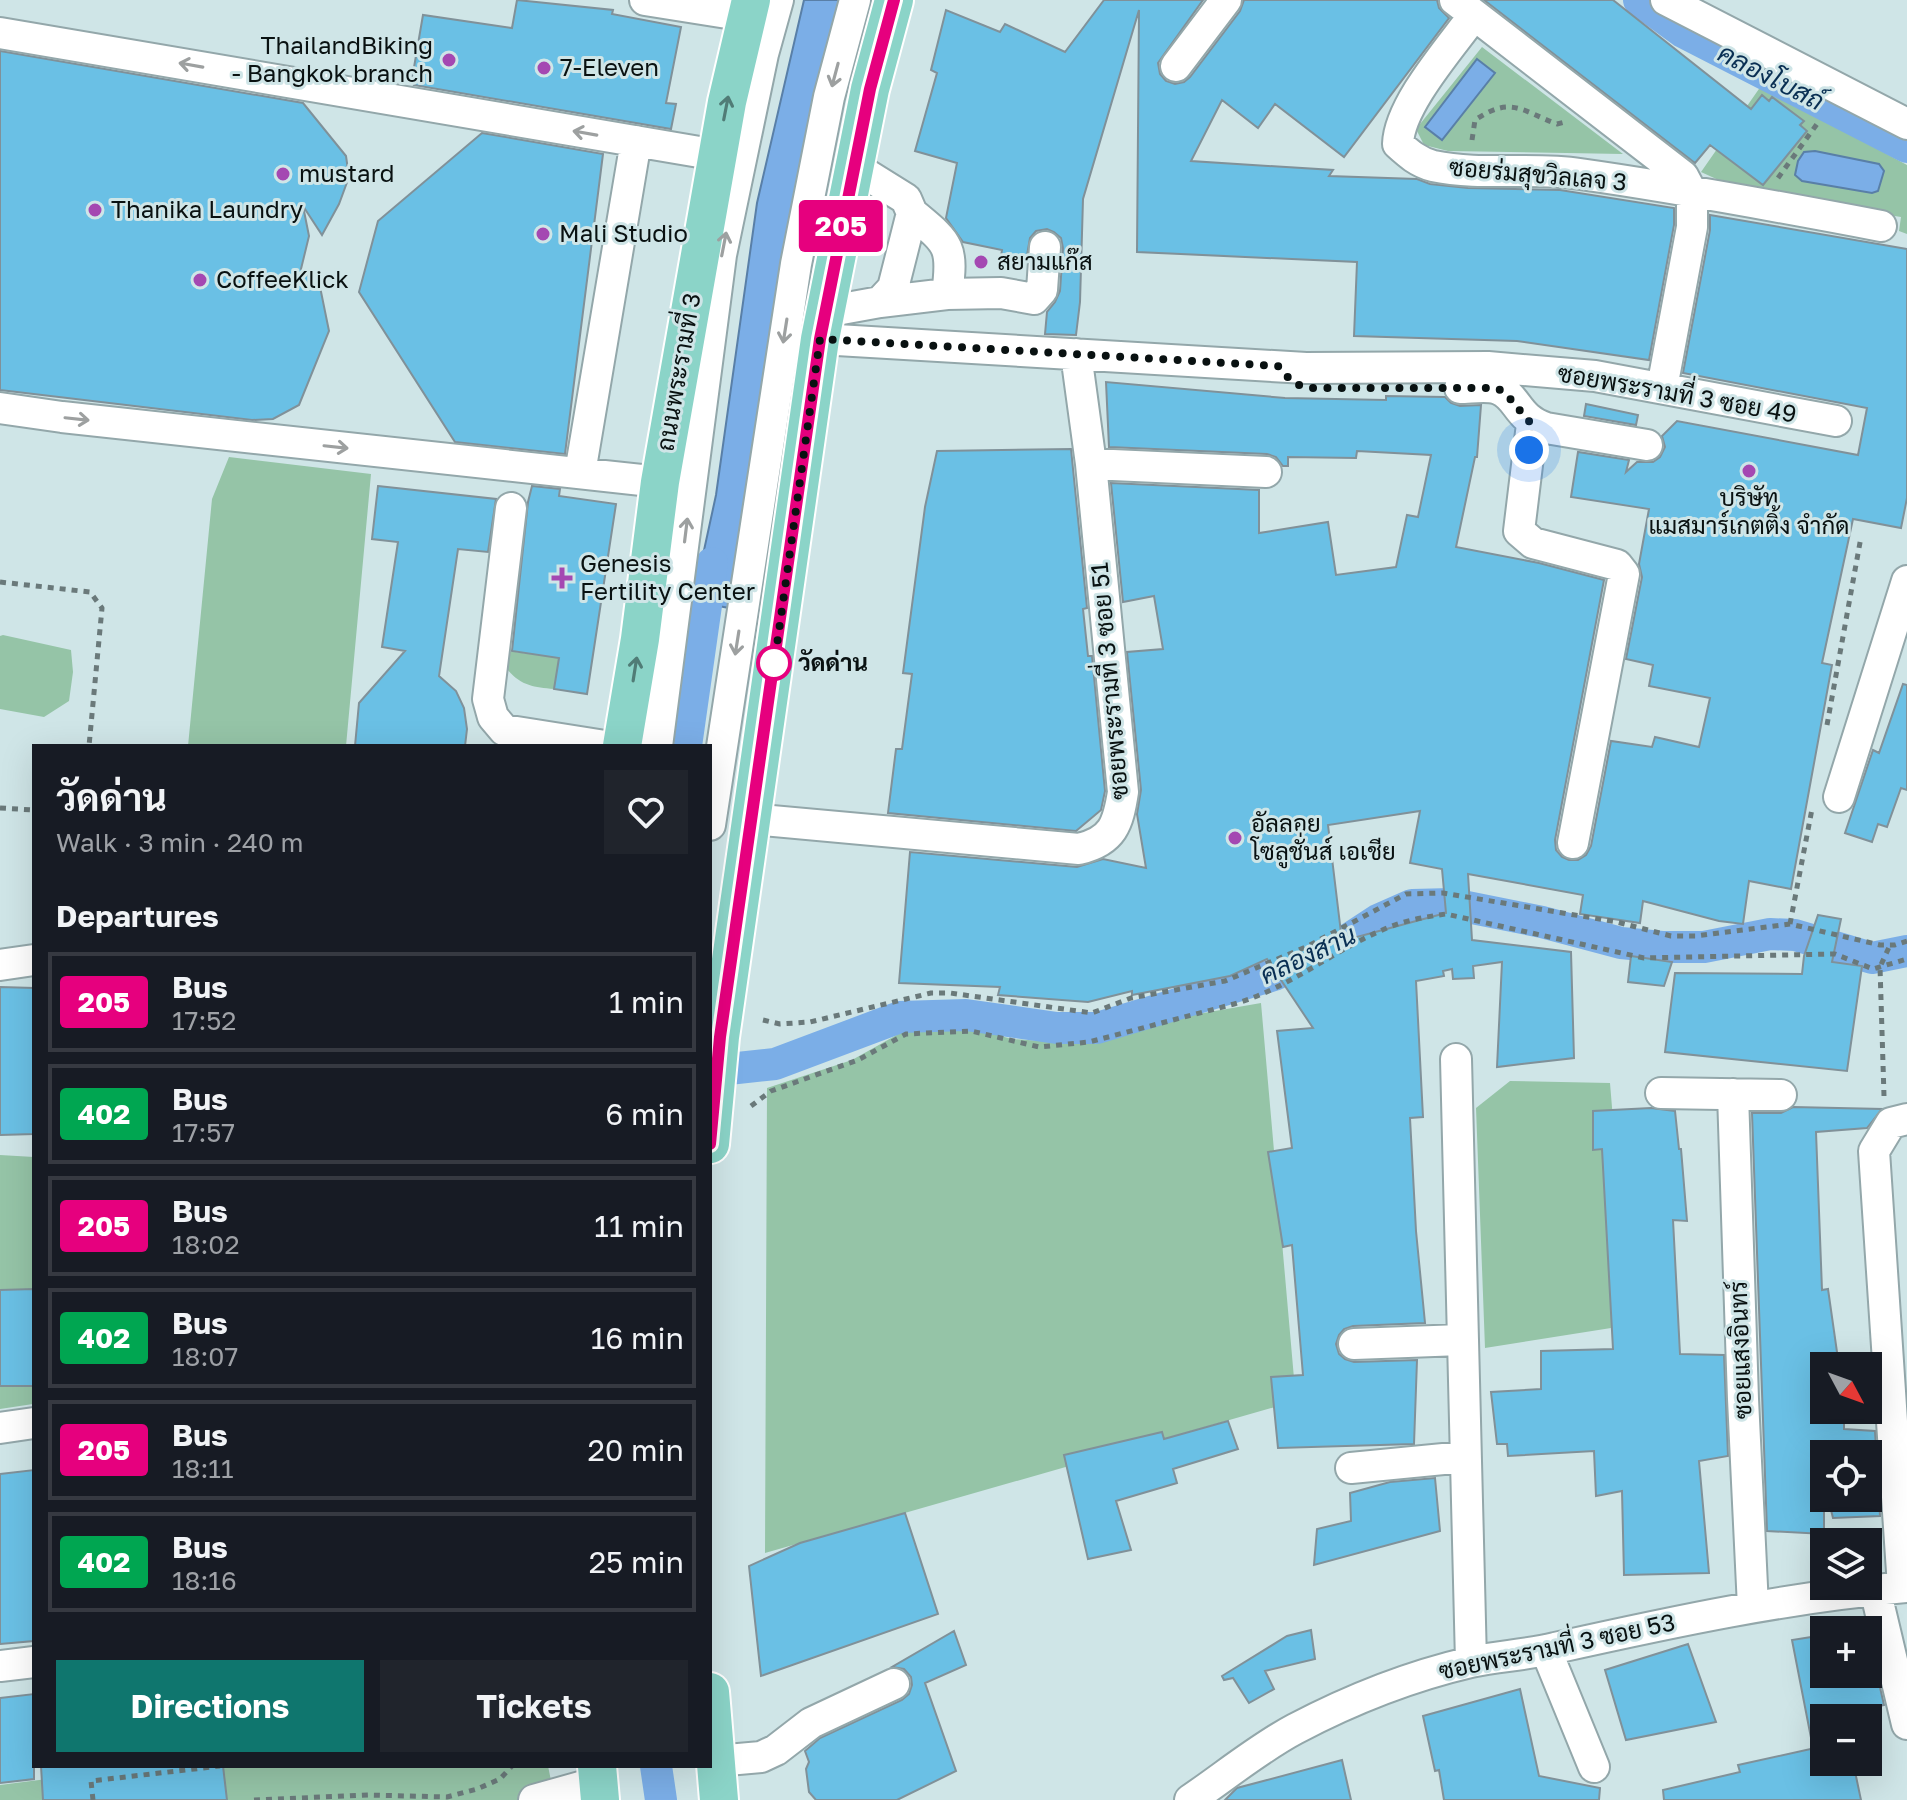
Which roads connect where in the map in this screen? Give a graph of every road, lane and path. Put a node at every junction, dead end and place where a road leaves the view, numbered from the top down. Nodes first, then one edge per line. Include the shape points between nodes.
1 (645, 0) edge
2 (855, 0) edge
3 (894, 0) edge
4 (1226, 0) edge
5 (1666, 0) edge
6 (759, 5) edge
7 (1465, 7) edge
8 (0, 33) edge
9 (1176, 66) dead end
10 (1592, 105) junction
11 (1817, 124) dead end
12 (1907, 124) edge
13 (636, 141) junction
14 (717, 155) junction
15 (853, 166) junction
16 (1473, 170) junction
17 (1777, 180) dead end
18 (1692, 193) junction
19 (912, 213) junction
20 (1881, 226) dead end
21 (1045, 247) dead end
22 (947, 294) junction
23 (880, 302) junction
24 (822, 325) junction
25 (1076, 354) junction
26 (1278, 366) junction
27 (1662, 388) junction
28 (0, 408) edge
29 (1836, 421) dead end
30 (1532, 424) junction
31 (1647, 445) dead end
32 (1091, 464) junction
33 (1266, 472) dead end
34 (580, 473) junction
35 (660, 482) junction
36 (511, 508) dead end
37 (1907, 581) edge
38 (0, 582) edge
39 (89, 744) edge
40 (592, 744) edge
41 (622, 744) edge
42 (657, 744) edge
43 (1839, 797) dead end
44 (0, 808) edge
45 (32, 810) edge
46 (712, 812) edge
47 (751, 819) junction
48 (1573, 843) dead end
49 (1907, 941) edge
50 (1889, 946) junction
51 (1907, 959) edge
52 (32, 960) edge
53 (0, 965) edge
54 (1881, 966) junction
55 (763, 1020) dead end
56 (1456, 1059) dead end
57 (1661, 1093) dead end
58 (1733, 1094) junction
59 (1781, 1095) dead end
60 (751, 1106) dead end
61 (712, 1116) edge
62 (1895, 1126) edge
63 (1894, 1267) edge
64 (1461, 1340) junction
65 (1354, 1344) dead end
66 (32, 1423) edge
67 (0, 1428) edge
68 (1464, 1457) junction
69 (1351, 1468) dead end
70 (1895, 1588) edge
71 (1753, 1607) junction
72 (1546, 1650) junction
73 (32, 1662) edge
74 (1471, 1662) junction
75 (0, 1666) edge
76 (32, 1682) edge
77 (894, 1684) dead end
78 (0, 1686) edge
79 (712, 1715) edge
80 (1907, 1724) edge
81 (716, 1761) junction
82 (1594, 1767) dead end
83 (203, 1768) edge
84 (510, 1768) edge
85 (599, 1783) edge
86 (93, 1800) edge
87 (254, 1800) edge
88 (534, 1800) edge
89 (719, 1800) edge
90 (1190, 1800) edge

1 - 6 street
2 -> 46 street via 829,97 796,264
3 - 15 main road
4 - 9 street
5 - 12 street
14 -> 6 main road, ถนนพระรามที่ 3
42 -> 6 street via 721,255 763,54
7 - 10 street, ซอยร่มสุขวิลเลจ 3
7 - 16 street, ซอยร่มสุขวิลเลจ 3 via 1398,129 1398,144 1412,158 1431,165
13 -> 8 street
10 - 16 path via 1571,121 1557,124 1512,106 1495,107 1475,120
10 - 18 street, ซอยร่มสุขวิลเลจ 3 via 1683,176
11 - 17 path
13 - 14 street
13 - 34 street
14 - 35 main road, ถนนพระรามที่ 3
15 - 19 street via 906,199
15 - 24 main road
16 - 18 street, ซอยร่มสุขวิลเลจ 3 via 1577,173
18 - 20 street, ซอยร่มสุขวิลเลจ 3
18 - 27 street via 1692,227
19 - 22 street via 942,238 950,253
19 - 23 street via 893,288
21 - 22 street via 1042,290 1034,299 1001,293
22 - 23 street
23 - 24 street
24 - 25 street, ซอยพระรามที่ 3 ซอย 49
24 - 47 main road
25 - 26 street, ซอยพระรามที่ 3 ซอย 49
25 - 32 street, ซอยพระรามที่ 3 ซอย 51
26 - 27 street, ซอยพระรามที่ 3 ซอย 49 via 1488,367
26 - 30 street via 1293,383 1309,388 1497,388
27 - 29 street, ซอยพระรามที่ 3 ซอย 49
28 -> 34 street
30 - 31 street
30 - 48 street via 1519,531 1533,543 1617,565 1624,574
32 - 33 street
32 - 47 street, ซอยพระรามที่ 3 ซอย 51 via 1123,792 1120,815 1109,835 1079,849
34 - 35 street
41 -> 35 main road, ถนนพระรามที่ 3
36 - 40 street via 488,699 493,717 504,730
37 - 43 street
38 - 39 path via 90,592 102,608
44 - 45 path
47 - 61 main road
49 - 50 path
50 - 54 path
50 - 55 path via 1790,924 1671,936 1443,893 1406,894 1306,947 1225,981 1131,998 1092,1013 931,993 810,1022
51 - 54 path
52 - 53 street
54 - 60 path via 1873,969 1835,954 1644,958 1446,914 1380,930 1257,997 1234,1004 1089,1042 1039,1047 971,1031 906,1034 858,1060 771,1091
54 - 62 path
56 - 64 street
57 - 58 street
58 - 59 street
58 - 71 street, ซอยแสงอินทร์
62 - 63 street via 1874,1151
63 - 70 street
64 - 65 street
64 - 68 street
66 - 67 street
68 - 69 street
68 - 74 street
70 - 71 street, ซอยพระรามที่ 3 ซอย 53
70 - 80 street
71 - 72 street, ซอยพระรามที่ 3 ซอย 53
72 - 74 street, ซอยพระรามที่ 3 ซอย 53
72 - 82 street
73 - 75 street
74 - 90 street, ซอยพระรามที่ 3 ซอย 53 via 1387,1688 1293,1730
76 - 78 street
77 - 81 street via 811,1723 761,1757
79 - 81 main road
81 - 89 main road
83 - 86 path via 91,1781
84 - 87 path via 500,1779 447,1797
85 - 88 street

